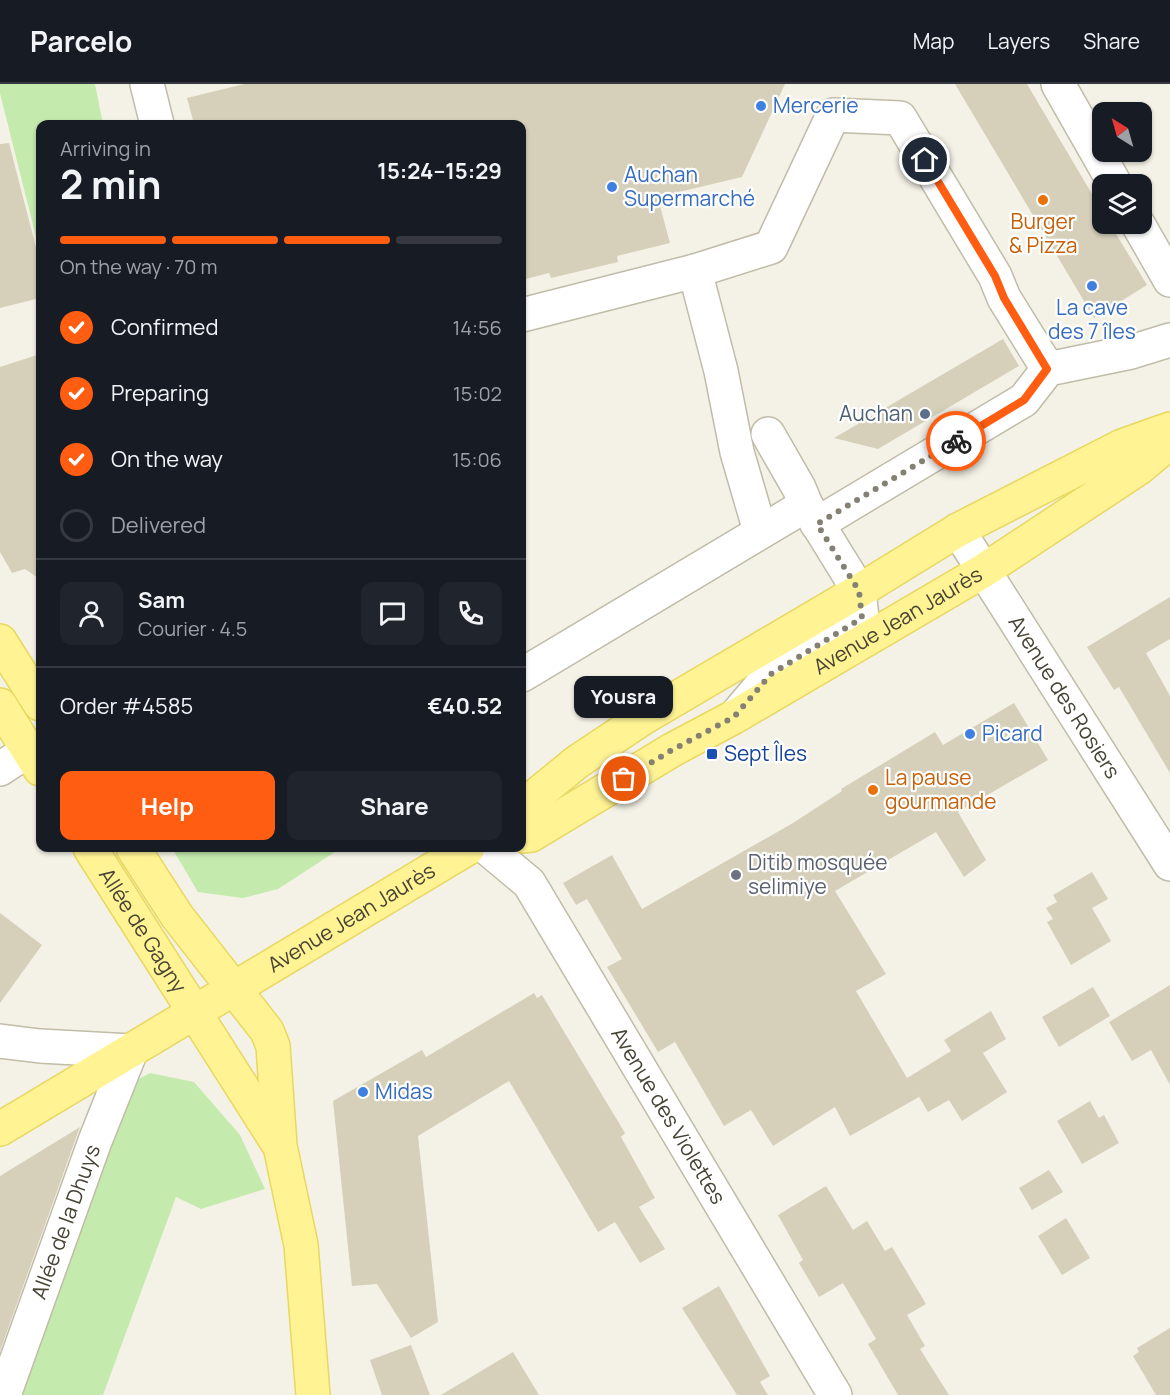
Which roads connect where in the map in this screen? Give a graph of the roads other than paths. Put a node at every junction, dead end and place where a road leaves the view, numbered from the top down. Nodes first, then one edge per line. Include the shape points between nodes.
1 (147, 84) edge
2 (1058, 84) edge
3 (156, 120) edge
4 (1109, 174) edge
5 (1143, 234) edge
6 (695, 271) junction
7 (1170, 280) edge
8 (526, 314) edge
9 (1170, 340) edge
10 (1047, 369) junction
11 (1170, 429) edge
12 (768, 434) dead end
13 (1170, 442) edge
14 (812, 514) junction
15 (958, 530) junction
16 (760, 531) junction
17 (983, 571) junction
18 (859, 591) junction
19 (0, 641) edge
20 (526, 673) edge
21 (36, 699) edge
22 (0, 705) edge
23 (734, 717) junction
24 (35, 759) edge
25 (0, 769) edge
26 (526, 804) edge
27 (526, 836) edge
28 (93, 852) edge
29 (136, 852) edge
30 (461, 852) edge
31 (492, 852) edge
32 (1170, 864) edge
33 (233, 989) junction
34 (194, 1012) junction
35 (0, 1041) edge
36 (131, 1051) junction
37 (0, 1129) edge
38 (280, 1146) junction
39 (4, 1395) edge
40 (313, 1395) edge
41 (835, 1395) edge

1 - 3 street
2 - 4 street
5 - 7 street
6 - 8 street
6 - 10 street via 771,247 833,115 900,118
6 - 16 street via 737,452
9 - 10 street
10 - 14 street via 1024,400
11 - 15 main road via 1122,446
12 - 14 street
13 - 17 main road, Avenue Jean Jaurès via 1139,468
14 - 16 street
14 - 18 street
15 - 17 street, Avenue des Rosiers
15 - 18 main road
16 - 20 street
17 - 23 main road, Avenue Jean Jaurès
17 - 32 street, Avenue des Rosiers
18 - 23 street via 862,618 771,674
18 - 26 main road via 643,718 577,762
19 - 21 main road
22 - 24 main road
23 - 27 main road, Avenue Jean Jaurès
24 - 25 street
28 - 34 main road, Allée de Gagny
29 - 33 main road, Allée de Gagny via 177,916
30 - 33 main road, Avenue Jean Jaurès
31 - 41 street, Avenue des Violettes via 529,883
33 - 34 main road, Avenue Jean Jaurès
33 - 38 main road, Allée de Gagny via 267,1031 273,1047
34 - 36 main road, Avenue Jean Jaurès
34 - 38 main road, Allée de Gagny
35 - 36 street
36 - 37 main road, Avenue Jean Jaurès
36 - 39 street, Allée de la Dhuys
38 - 40 main road via 301,1245

